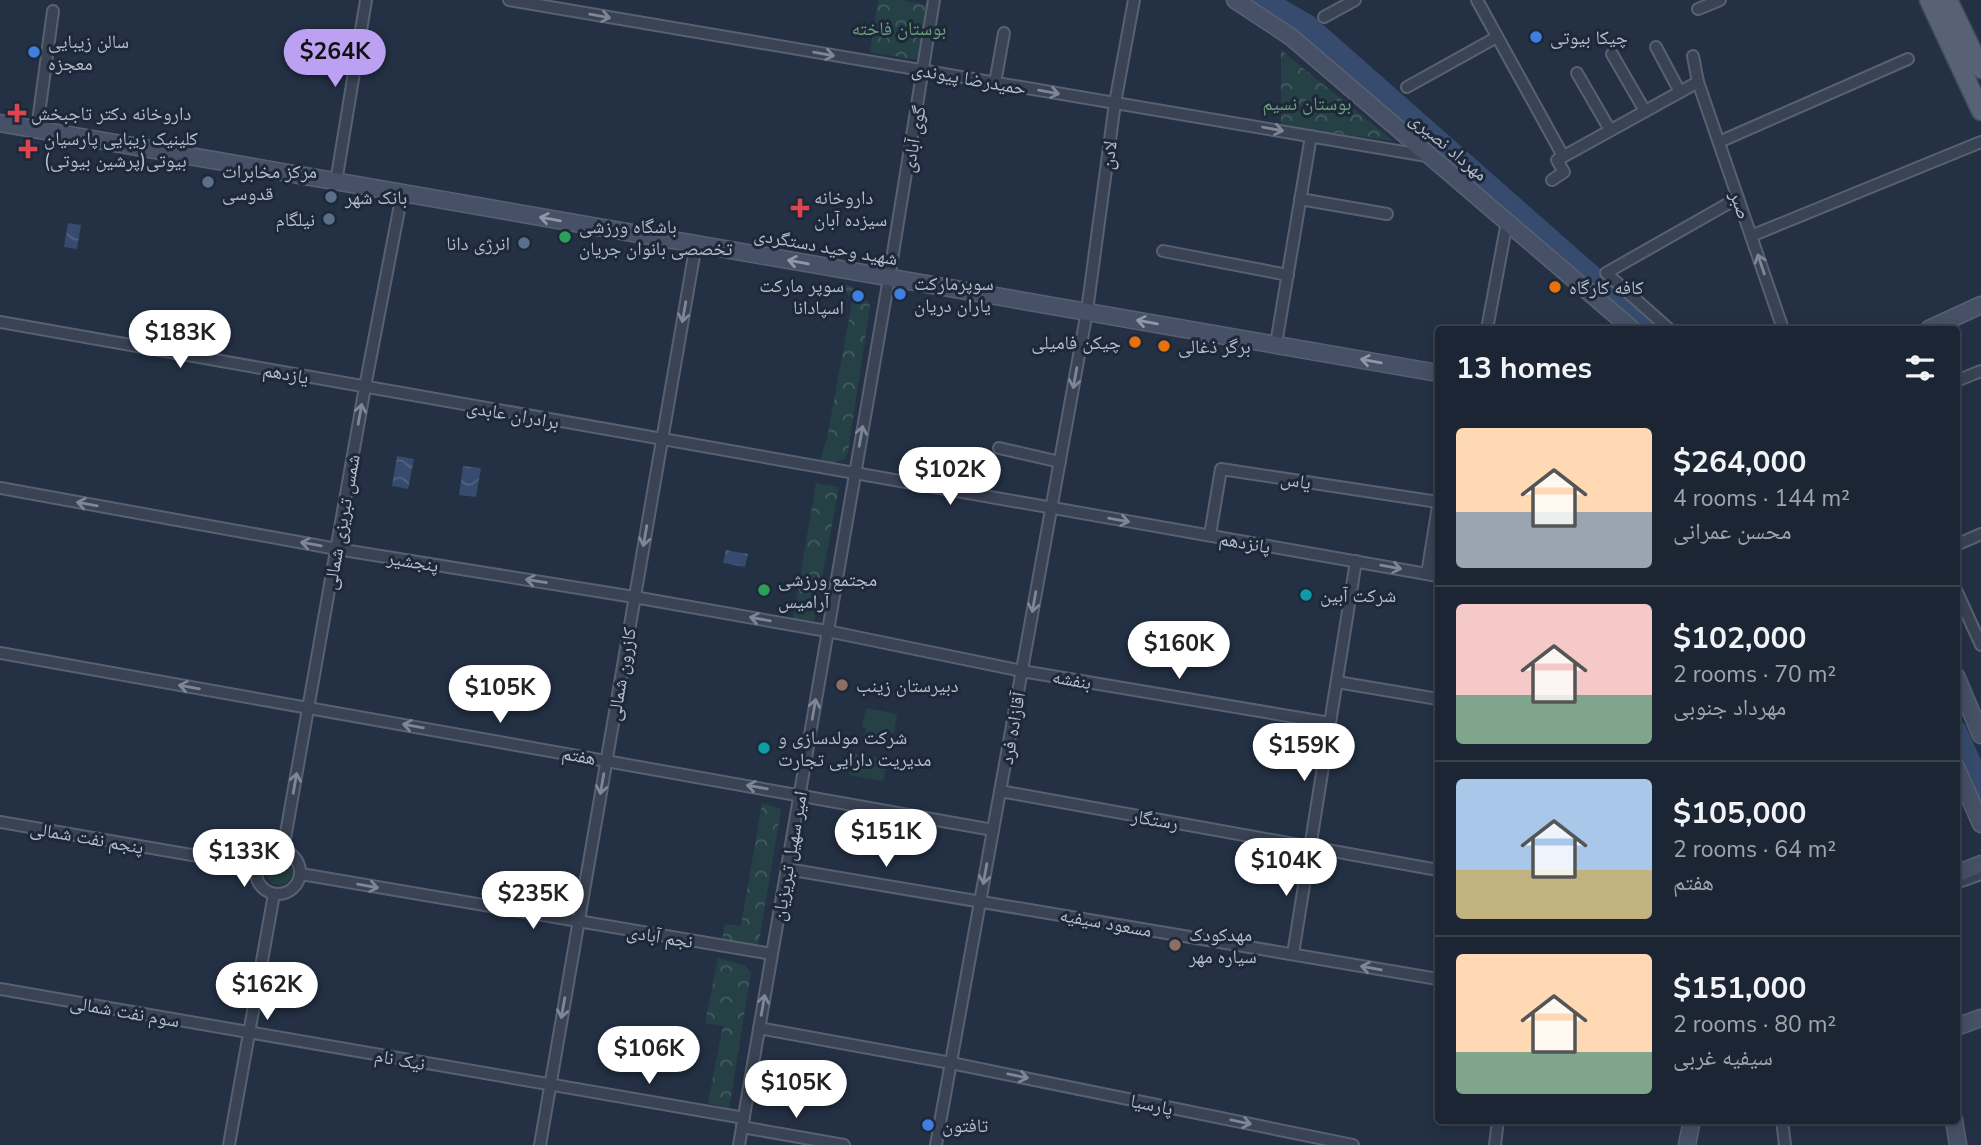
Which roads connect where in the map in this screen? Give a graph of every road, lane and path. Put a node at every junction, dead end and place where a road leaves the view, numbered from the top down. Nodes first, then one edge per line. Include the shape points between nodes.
1 (366, 0) edge
2 (509, 0) edge
3 (934, 0) edge
4 (1134, 0) edge
5 (1235, 0) edge
6 (1355, 0) edge
7 (1477, 0) edge
8 (1720, 0) edge
9 (1929, 0) edge
10 (1948, 0) edge
11 (1699, 9) dead end
12 (53, 11) dead end
13 (1324, 17) dead end
14 (1004, 33) dead end
15 (1497, 37) junction
16 (1656, 47) dead end
17 (1612, 54) dead end
18 (1693, 56) dead end
19 (1908, 59) dead end
20 (1981, 68) edge
21 (924, 70) junction
22 (1577, 73) dead end
23 (1698, 82) junction
24 (995, 83) junction
25 (1407, 87) dead end
26 (1680, 92) junction
27 (1115, 103) junction
28 (1645, 111) junction
29 (1981, 111) edge
30 (0, 123) edge
31 (37, 130) junction
32 (1610, 130) junction
33 (1311, 136) junction
34 (1719, 142) junction
35 (1981, 142) edge
36 (1429, 156) junction
37 (1563, 156) junction
38 (1552, 180) dead end
39 (336, 182) junction
40 (402, 194) junction
41 (1738, 198) junction
42 (1300, 199) junction
43 (1387, 214) dead end
44 (1507, 222) junction
45 (1751, 236) junction
46 (695, 244) junction
47 (1163, 251) dead end
48 (1288, 275) junction
49 (889, 278) junction
50 (1981, 305) edge
51 (1087, 311) junction
52 (0, 322) edge
53 (1488, 326) edge
54 (1629, 326) edge
55 (1667, 326) edge
56 (1782, 326) edge
57 (1936, 326) edge
58 (1276, 344) junction
59 (1981, 371) edge
60 (1435, 372) edge
61 (1960, 379) edge
62 (365, 387) junction
63 (662, 440) junction
64 (999, 448) dead end
65 (1060, 462) junction
66 (854, 474) junction
67 (0, 488) edge
68 (1435, 504) edge
69 (1051, 508) junction
70 (1981, 534) edge
71 (1210, 536) junction
72 (1960, 543) edge
73 (1435, 547) edge
74 (337, 549) junction
75 (1356, 561) junction
76 (1433, 575) edge
77 (634, 597) junction
78 (1960, 599) edge
79 (827, 631) junction
80 (1981, 645) edge
81 (0, 653) edge
82 (1022, 671) junction
83 (1337, 682) junction
84 (1960, 685) edge
85 (1435, 698) edge
86 (309, 708) junction
87 (1330, 723) junction
88 (1981, 735) edge
89 (606, 760) junction
90 (1960, 776) edge
91 (1000, 791) junction
92 (799, 795) junction
93 (0, 822) edge
94 (1981, 824) edge
95 (993, 830) junction
96 (1310, 847) junction
97 (284, 850) junction
98 (1981, 864) edge
99 (256, 866) junction
100 (787, 869) junction
101 (1435, 869) edge
102 (1960, 872) edge
103 (301, 874) junction
104 (1981, 874) edge
105 (1960, 882) edge
106 (274, 894) junction
107 (981, 900) junction
108 (578, 922) junction
109 (772, 954) junction
110 (1293, 954) junction
111 (1435, 978) edge
112 (0, 989) edge
113 (1981, 1018) edge
114 (1960, 1026) edge
115 (759, 1028) junction
116 (249, 1033) junction
117 (951, 1063) junction
118 (550, 1085) junction
119 (743, 1122) junction
120 (1498, 1124) edge
121 (1691, 1124) edge
122 (1782, 1124) edge
123 (1955, 1124) edge
124 (229, 1145) edge
125 (540, 1145) edge
126 (739, 1145) edge
127 (844, 1145) edge
128 (936, 1145) edge
129 (1353, 1145) edge
130 (1495, 1145) edge
131 (1687, 1145) edge
132 (1785, 1145) edge
133 (1958, 1145) edge

1 - 39 street
2 -> 21 street, حمیدرضا پیوندی
3 - 21 street, گوی آبادی
4 - 27 street, لادن
5 - 36 main road, مهرداد نصیری via 1291,37
6 - 13 street
7 - 15 street
8 - 11 street
9 - 29 main road
10 - 20 main road
12 - 31 street
14 - 24 street
15 - 25 street
15 - 37 street
16 - 26 street
17 - 28 street
18 - 23 street, صبر
19 - 34 street
21 - 24 street, حمیدرضا پیوندی
21 - 49 street, گوی آبادی
22 - 32 street
23 - 26 street
23 - 34 street, صبر
24 -> 27 street, حمیدرضا پیوندی
26 - 28 street
27 -> 33 street, حمیدرضا پیوندی
27 - 51 street, لادن
28 - 32 street
30 - 31 main road, شهید وحید دستگردی
31 - 39 main road, شهید وحید دستگردی
32 - 37 street
33 - 36 street, حمیدرضا پیوندی
33 - 42 street
34 - 41 street, صبر
35 - 45 street
36 - 44 main road, مهرداد نصیری
37 - 38 street via 1557,160 1564,172
39 - 40 main road, شهید وحید دستگردی
46 -> 40 main road, شهید وحید دستگردی
40 - 62 street, شمس تبریزی شمالی
41 - 45 street, صبر
41 - 55 street via 1606,273
42 - 43 street
42 - 48 street
44 - 53 street
44 - 54 main road, مهرداد نصیری
56 -> 45 street, صبر
49 -> 46 main road, شهید وحید دستگردی
46 -> 63 street, کازرون شمالی
47 - 48 street
48 - 58 street
49 - 51 main road, شهید وحید دستگردی
66 -> 49 street, امیر سهیل تبریزیان
50 - 57 main road
58 -> 51 main road, شهید وحید دستگردی
51 -> 65 street, آقازاده فرد
52 - 62 street, یازدهم
60 -> 58 main road, شهید وحید دستگردی
59 - 61 street
62 - 63 street, برادران عابدی
74 -> 62 street, شمس تبریزی شمالی
63 - 66 street, برادران عابدی
63 -> 77 street, کازرون شمالی
64 - 65 street
65 - 69 street, آقازاده فرد
66 - 69 street, پانزدهم
66 - 79 street, امیر سهیل تبریزیان
74 -> 67 street, پنجشیر
68 - 71 street, یاس via 1221,469
69 -> 71 street, پانزدهم
69 -> 82 street, آقازاده فرد
70 - 72 street
71 - 75 street, پانزدهم
73 - 76 street, یاس
77 -> 74 street, پنجشیر
74 - 86 street, شمس تبریزی شمالی
75 -> 76 street, پانزدهم
75 - 83 street
79 -> 77 street, پنجشیر
77 - 89 street, کازرون شمالی
78 - 80 street
79 - 82 street, بنفشه
92 -> 79 street, امیر سهیل تبریزیان
86 -> 81 street, هفتم
82 - 87 street, بنفشه
82 - 91 street, آقازاده فرد
83 - 85 street
83 - 87 street
84 - 88 main road
89 -> 86 street, هفتم
97 -> 86 street, شمس تبریزی شمالی
87 - 96 street
92 -> 89 street, هفتم
89 -> 108 street, کازرون شمالی
90 - 94 main road
91 - 95 street, آقازاده فرد
91 - 96 street, رستگار
92 - 95 street, هفتم
92 - 100 street, امیر سهیل تبریزیان
93 - 99 street, پنجم نفت شمالی
95 -> 107 street, آقازاده فرد
96 - 101 street, رستگار
96 - 110 street
97 - 99 street via 270,851
97 - 103 street via 295,856
98 - 102 main road
99 - 106 street via 257,881
100 - 107 street, مسعود سیفیه
100 - 109 street, امیر سهیل تبریزیان
103 - 106 street via 295,888
103 -> 108 street, نجم آبادی
104 - 105 street
106 - 116 street
107 - 110 street, مسعود سیفیه
107 - 117 street, آقازاده فرد
108 - 109 street, نجم آبادی
108 -> 118 street, کازرون شمالی
115 -> 109 street, امیر سهیل تبریزیان
111 -> 110 street, مسعود سیفیه
112 - 116 street, سوم نفت شمالی
113 - 114 main road
115 - 117 street, پارسیا
115 - 119 street, امیر سهیل تبریزیان
116 - 118 street, نیک نام
116 - 124 street
117 - 128 street, آقازاده فرد
117 -> 129 street, پارسیا
118 - 119 street, نیک نام
118 - 125 street, کازرون شمالی
119 - 126 street, امیر سهیل تبریزیان
119 - 127 street, نیک نام
120 - 130 street
121 - 131 main road
122 - 132 street
123 - 133 main road

